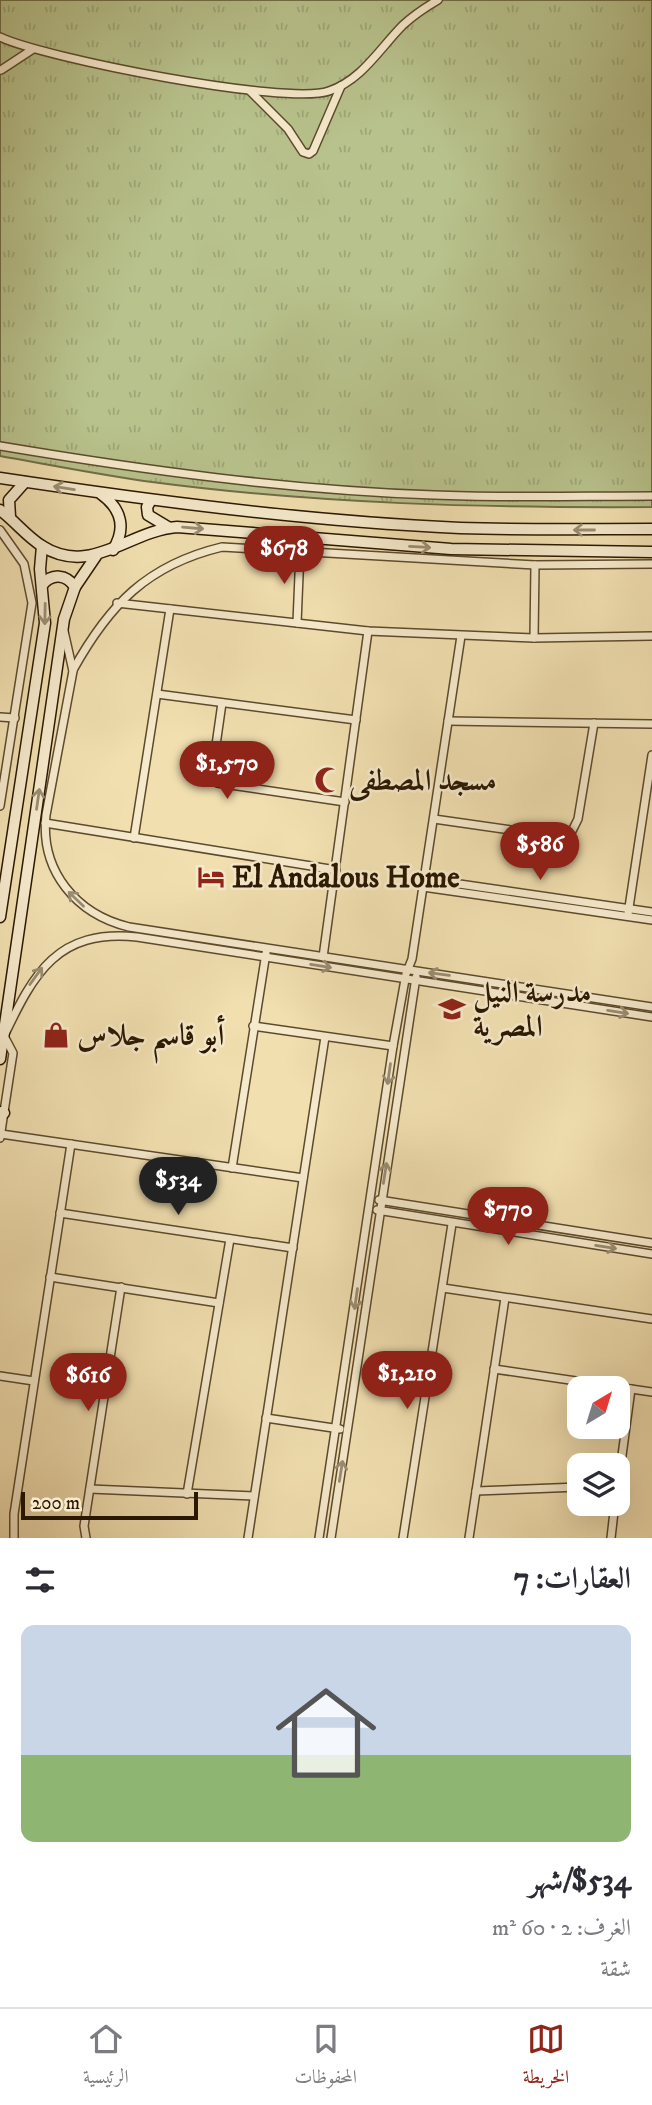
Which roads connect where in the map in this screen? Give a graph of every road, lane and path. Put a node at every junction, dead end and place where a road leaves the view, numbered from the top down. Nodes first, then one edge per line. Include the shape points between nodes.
1 (438, 0) edge
2 (0, 37) edge
3 (33, 49) junction
4 (0, 70) edge
5 (341, 85) junction
6 (250, 91) junction
7 (0, 446) edge
8 (0, 478) edge
9 (25, 482) junction
10 (100, 493) junction
11 (652, 496) edge
12 (151, 500) junction
13 (0, 510) edge
14 (10, 517) junction
15 (168, 527) junction
16 (652, 529) edge
17 (0, 530) edge
18 (42, 546) junction
19 (113, 551) junction
20 (300, 551) junction
21 (652, 552) edge
22 (96, 556) junction
23 (652, 564) edge
24 (535, 565) junction
25 (42, 585) junction
26 (75, 587) junction
27 (117, 603) junction
28 (170, 609) junction
29 (297, 623) junction
30 (63, 627) junction
31 (368, 631) junction
32 (461, 636) junction
33 (652, 636) edge
34 (534, 638) junction
35 (73, 671) junction
36 (157, 694) junction
37 (222, 703) junction
38 (0, 717) edge
39 (15, 718) junction
40 (355, 720) junction
41 (448, 721) junction
42 (594, 723) junction
43 (652, 724) edge
44 (652, 755) edge
45 (1, 790) edge
46 (345, 802) junction
47 (0, 806) edge
48 (434, 819) junction
49 (45, 823) junction
50 (134, 838) junction
51 (335, 870) junction
52 (424, 883) junction
53 (652, 912) edge
54 (628, 913) junction
55 (0, 916) edge
56 (104, 920) junction
57 (652, 920) edge
58 (101, 937) junction
59 (266, 953) junction
60 (323, 957) junction
61 (412, 970) junction
62 (405, 979) junction
63 (416, 981) junction
64 (5, 988) edge
65 (652, 1007) edge
66 (652, 1017) edge
67 (253, 1026) junction
68 (4, 1036) junction
69 (325, 1037) junction
70 (393, 1046) junction
71 (0, 1059) edge
72 (2, 1112) edge
73 (0, 1136) edge
74 (71, 1144) junction
75 (232, 1168) junction
76 (303, 1178) junction
77 (371, 1199) junction
78 (381, 1200) junction
79 (369, 1209) junction
80 (380, 1211) junction
81 (60, 1213) junction
82 (452, 1224) junction
83 (230, 1239) junction
84 (652, 1242) edge
85 (293, 1248) junction
86 (652, 1254) edge
87 (50, 1277) junction
88 (121, 1287) junction
89 (443, 1288) junction
90 (505, 1298) junction
91 (219, 1303) junction
92 (652, 1318) edge
93 (495, 1369) junction
94 (0, 1376) edge
95 (34, 1381) junction
96 (631, 1389) junction
97 (652, 1392) edge
98 (266, 1418) junction
99 (337, 1428) junction
100 (347, 1430) junction
101 (622, 1453) edge
102 (567, 1487) edge
103 (90, 1489) junction
104 (476, 1491) junction
105 (187, 1494) junction
106 (254, 1496) junction
107 (614, 1516) edge
108 (14, 1538) edge
109 (86, 1538) edge
110 (248, 1538) edge
111 (319, 1538) edge
112 (331, 1538) edge
113 (404, 1538) edge
114 (469, 1538) edge
115 (611, 1538) edge

1 - 5 street via 404,24 359,73
2 - 3 street
3 - 4 street
3 - 6 street
5 - 6 street via 306,96
5 - 6 street via 316,143 299,144
7 - 11 street via 112,465 348,490
8 - 9 street
10 -> 9 street
9 - 14 street via 9,500
10 - 12 street
10 - 19 street via 121,517
12 - 15 street via 147,507 150,518
16 -> 12 street via 458,528
13 - 14 street
14 - 18 street
15 - 19 street via 142,534
15 -> 21 street via 451,549
17 - 39 street via 20,555 32,593
18 - 22 street via 65,555
18 - 25 street
19 - 22 street
20 - 24 street
20 - 27 street via 244,546 202,552 159,572
20 - 29 street
22 - 26 street
23 - 24 street
24 - 34 street
25 - 26 street via 59,576
25 -> 55 street via 45,623
26 - 30 street
27 - 28 street
27 - 35 street
28 - 29 street
28 - 36 street
29 - 31 street
30 - 35 street
64 -> 30 street
31 - 32 street
31 - 40 street
32 - 34 street
32 - 41 street
33 - 34 street
35 - 49 street
36 - 37 street
36 - 50 street
37 - 40 street
37 - 46 street via 212,773 217,783
38 - 39 street
39 - 45 street
40 - 46 street
41 - 42 street
41 - 48 street
42 - 43 street
42 - 48 street via 579,819 571,833 560,837
44 - 54 street
45 - 47 street
46 - 51 street
48 - 52 street
49 - 50 street
56 -> 49 street via 74,898 59,879 46,848
50 - 51 street
51 - 60 street
52 - 54 street
52 - 61 street
53 - 54 street
54 - 57 street
56 - 58 street
56 - 59 street
58 - 59 street
68 -> 58 street via 30,984 47,962 69,947
59 - 60 street
59 -> 62 street
59 - 67 street
60 - 61 street
61 - 62 street
61 - 63 street
65 -> 61 street
62 - 63 street
62 - 70 street
63 -> 66 street
78 -> 63 street
64 - 68 street
67 - 69 street
67 - 75 street
68 - 71 street
68 - 72 street via 13,1053
69 - 70 street
69 - 76 street
70 -> 77 street
72 - 73 street
73 - 74 street
74 - 75 street
74 - 81 street
75 - 76 street
76 - 85 street
77 - 78 street
77 - 79 street
78 - 80 street
78 - 84 street
79 - 80 street
79 -> 99 street
80 - 82 street
80 - 100 street
81 - 83 street
81 - 87 street
82 -> 86 street
82 - 89 street
83 - 85 street
83 - 91 street
85 - 98 street
87 - 88 street
87 - 95 street
88 - 91 street
88 - 103 street
89 - 90 street
89 - 113 street
90 - 92 street
90 - 93 street
91 - 105 street
93 - 96 street
93 - 104 street
94 - 95 street
95 - 108 street
96 - 97 street
96 - 101 street
98 - 99 street
98 - 106 street
99 - 100 street
99 - 111 street
112 -> 100 street
102 - 104 street
103 - 105 street
103 - 109 street
104 - 114 street
105 - 106 street
106 - 110 street
107 - 115 street

